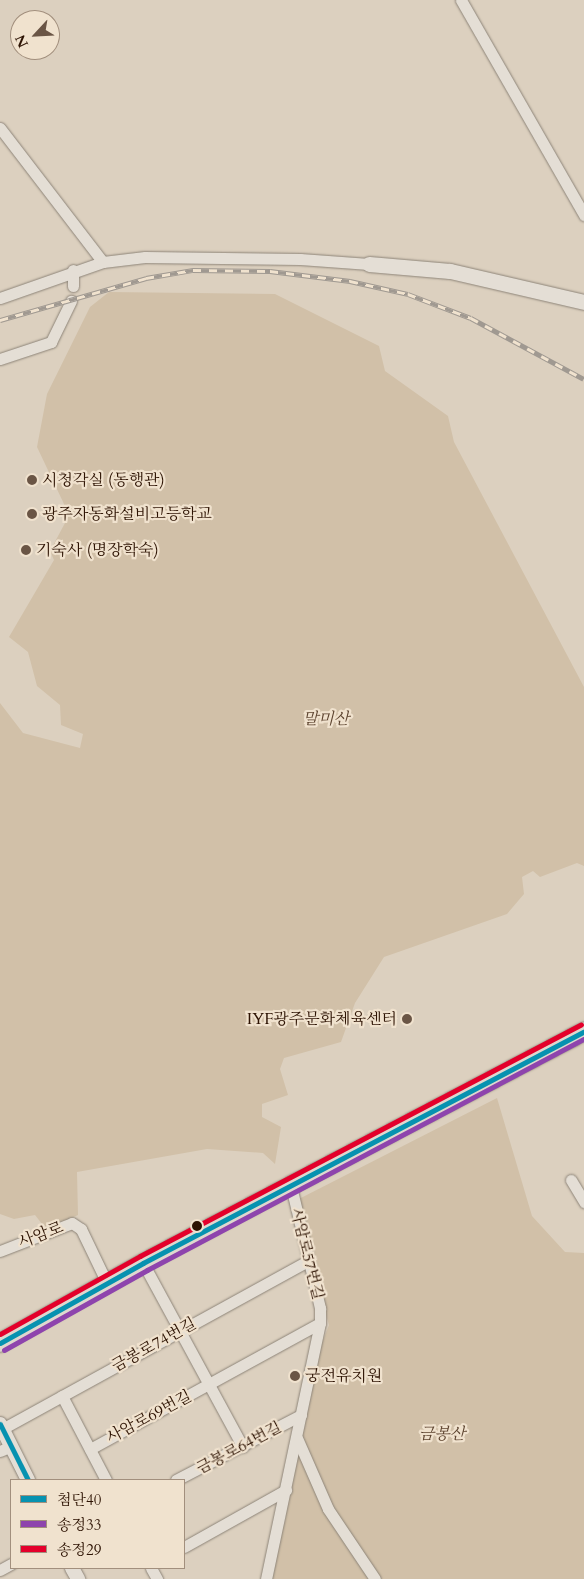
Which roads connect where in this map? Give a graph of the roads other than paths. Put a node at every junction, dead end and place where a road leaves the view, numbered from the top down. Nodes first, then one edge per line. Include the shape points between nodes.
1 (461, 0) edge
2 (0, 128) edge
3 (584, 215) edge
4 (103, 262) junction
5 (369, 264) joint
6 (73, 270) junction
7 (73, 286) dead end
8 (0, 298) edge
9 (71, 301) dead end
10 (584, 302) edge
11 (0, 359) edge
12 (584, 1031) edge
13 (571, 1180) dead end
14 (291, 1186) junction
15 (584, 1202) edge
16 (0, 1251) edge
17 (306, 1262) junction
18 (143, 1263) junction
19 (107, 1283) junction
20 (320, 1324) junction
21 (180, 1330) junction
22 (0, 1344) edge
23 (209, 1385) junction
24 (62, 1396) junction
25 (302, 1415) junction
26 (1, 1426) edge
27 (297, 1438) junction
28 (242, 1447) junction
29 (6, 1449) edge
30 (90, 1449) junction
31 (27, 1479) edge
32 (105, 1479) edge
33 (178, 1479) edge
34 (286, 1490) junction
35 (185, 1546) edge
36 (266, 1579) edge
37 (375, 1579) edge

1 - 3 street
2 - 4 street
4 - 5 street via 200,256
4 - 6 street
5 - 10 main road via 450,271
6 - 7 street
6 - 8 street
9 - 11 street via 51,342
12 - 14 main road
13 - 15 street
14 - 17 street, 사암로57번길
14 - 18 main road
16 - 19 street, 사암로 via 72,1223 81,1229
17 - 20 street, 사암로57번길 via 320,1308
17 - 21 street, 금봉로74번길
18 - 19 main road
18 - 21 street, 사암로69번길
19 - 22 main road
20 - 23 street, 사암로57번길
20 - 25 street, 사암로57번길
21 - 23 street, 사암로69번길
21 - 24 street, 금봉로74번길
23 - 28 street, 사암로69번길
23 - 30 street, 사암로69번길
24 - 26 street, 금봉로74번길
24 - 30 street
25 - 27 street, 사암로57번길
25 - 28 street, 금봉로64번길
26 - 29 street
27 - 34 street, 사암로57번길
27 - 37 street via 328,1509
28 - 33 street, 금봉로64번길
29 - 31 street
30 - 32 street
34 - 35 street
34 - 36 street, 사암로57번길

